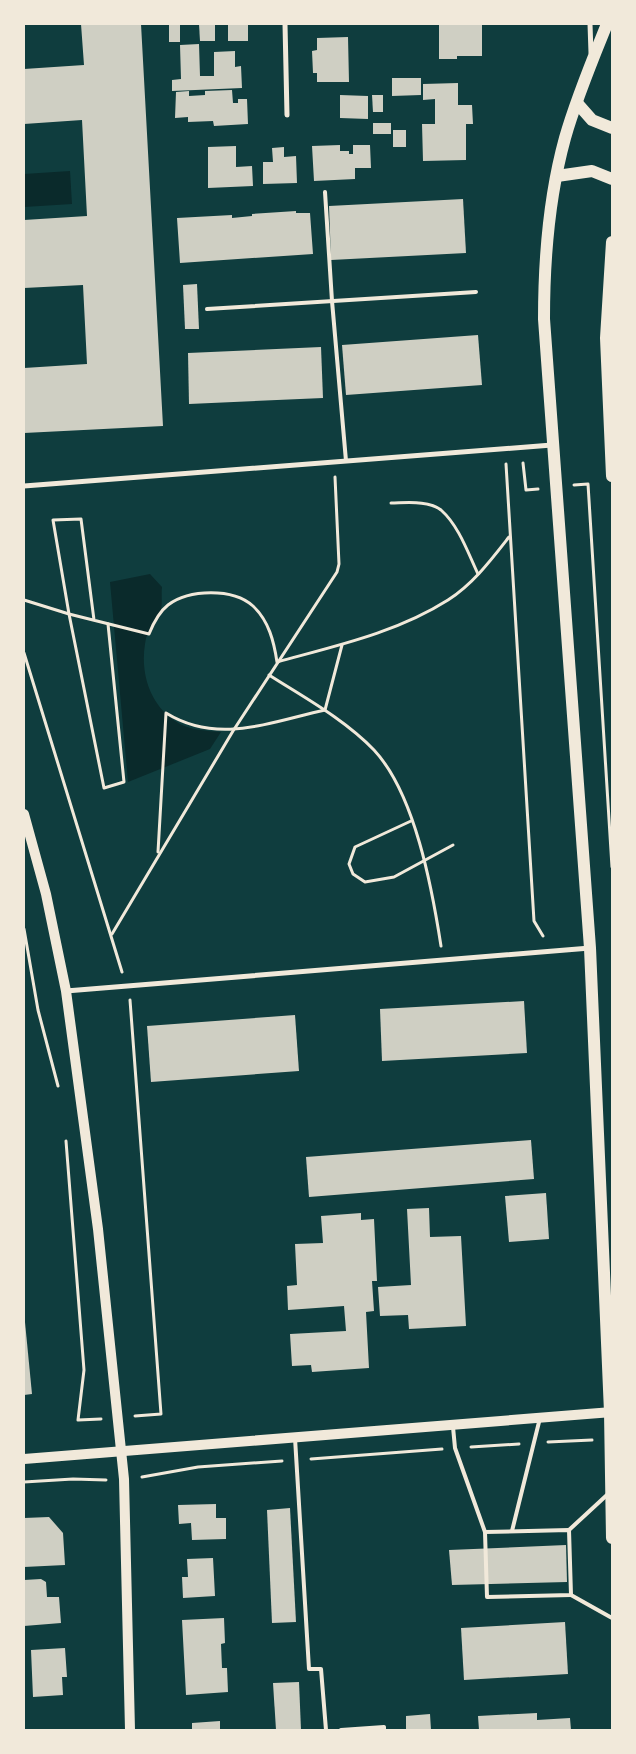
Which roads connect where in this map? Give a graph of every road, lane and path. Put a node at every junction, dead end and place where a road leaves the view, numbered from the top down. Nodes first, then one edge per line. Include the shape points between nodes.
1 (285, 24) edge
2 (590, 24) edge
3 (607, 24) edge
4 (591, 62) junction
5 (577, 103) junction
6 (287, 115) dead end
7 (612, 128) edge
8 (557, 176) junction
9 (612, 179) edge
10 (325, 192) dead end
11 (612, 242) edge
12 (476, 292) dead end
13 (332, 301) junction
14 (207, 309) dead end
15 (552, 445) junction
16 (509, 448) junction
17 (612, 454) edge
18 (346, 461) junction
19 (333, 462) junction
20 (506, 462) junction
21 (496, 463) dead end
22 (334, 475) junction
23 (344, 475) dead end
24 (612, 476) edge
25 (24, 486) edge
26 (555, 488) junction
27 (391, 503) dead end
28 (509, 538) junction
29 (478, 574) junction
30 (24, 600) edge
31 (69, 614) junction
32 (94, 620) junction
33 (108, 624) junction
34 (342, 644) junction
35 (24, 653) edge
36 (277, 662) junction
37 (268, 675) junction
38 (325, 710) junction
39 (233, 731) junction
40 (24, 814) edge
41 (411, 821) junction
42 (453, 845) dead end
43 (158, 854) junction
44 (423, 860) junction
45 (612, 867) edge
46 (24, 929) edge
47 (112, 934) junction
48 (590, 948) junction
49 (552, 951) junction
50 (443, 960) junction
51 (126, 986) junction
52 (66, 991) junction
53 (60, 1092) dead end
54 (66, 1137) dead end
55 (611, 1412) edge
56 (161, 1414) dead end
57 (540, 1418) junction
58 (78, 1420) dead end
59 (453, 1425) junction
60 (295, 1438) junction
61 (610, 1440) junction
62 (535, 1443) junction
63 (455, 1448) junction
64 (122, 1451) junction
65 (24, 1459) edge
66 (298, 1460) junction
67 (124, 1479) junction
68 (24, 1482) edge
69 (611, 1491) edge
70 (569, 1530) junction
71 (512, 1531) junction
72 (485, 1532) junction
73 (612, 1538) edge
74 (570, 1595) junction
75 (612, 1618) edge
76 (130, 1730) edge
77 (326, 1730) edge
78 (341, 1730) edge
79 (384, 1730) edge

1 - 6 street
2 - 4 street
3 - 4 main road
4 - 5 main road
5 - 7 main road via 592,120
5 - 8 main road
8 - 9 main road via 592,171
8 - 15 main road via 544,280
10 - 13 lane
11 - 17 main road via 606,338
12 - 13 lane
13 - 14 lane
13 - 18 lane
15 - 16 street
15 - 26 main road
16 - 18 street
16 - 20 path
17 - 24 main road
18 - 19 street
19 - 22 path
19 - 25 street
20 - 21 path
20 - 26 path via 523,461 526,490
20 - 28 path
22 - 23 path
22 - 36 path via 339,564
26 - 45 path via 588,484
26 - 48 main road
27 - 29 path via 418,503 440,509 459,534
28 - 29 path
28 - 49 path via 527,773 534,921
29 - 34 path via 449,599 412,619
30 - 31 path
31 - 32 path
31 - 32 path via 53,520 81,519
31 - 33 path via 104,788 124,782
32 - 33 path
33 - 36 path via 149,634 153,623 168,605 199,593 236,596 253,606 262,619 273,638
34 - 36 path
34 - 38 path
35 - 47 path
36 - 37 path
37 - 38 path
37 - 39 path
38 - 39 path
38 - 41 path via 354,732 381,759 402,792
39 - 43 path
39 - 43 path via 190,725 166,713
40 - 52 main road via 46,894
41 - 44 path
41 - 44 path via 355,847 349,864 353,874 365,882 394,878
42 - 44 path
43 - 47 path
44 - 50 path
46 - 53 path via 38,1010
47 - 51 path
48 - 49 street
48 - 55 main road
49 - 50 street
50 - 51 street
51 - 52 street
51 - 56 path via 139,1102
52 - 64 main road via 98,1229
54 - 58 path via 84,1370
55 - 57 main road
55 - 61 main road
57 - 59 main road
57 - 62 lane
59 - 60 main road
59 - 63 lane
60 - 64 main road
60 - 66 lane
61 - 62 path
61 - 69 main road
62 - 63 path
62 - 71 lane
63 - 66 path
63 - 72 lane
64 - 65 main road
64 - 67 main road
66 - 67 path via 198,1467 161,1476
66 - 77 lane via 309,1669 321,1669
67 - 68 path
67 - 76 main road
69 - 70 lane
69 - 73 main road
70 - 71 lane
70 - 74 lane
71 - 72 lane
72 - 74 lane via 487,1597
74 - 75 lane
78 - 79 lane via 384,1727

